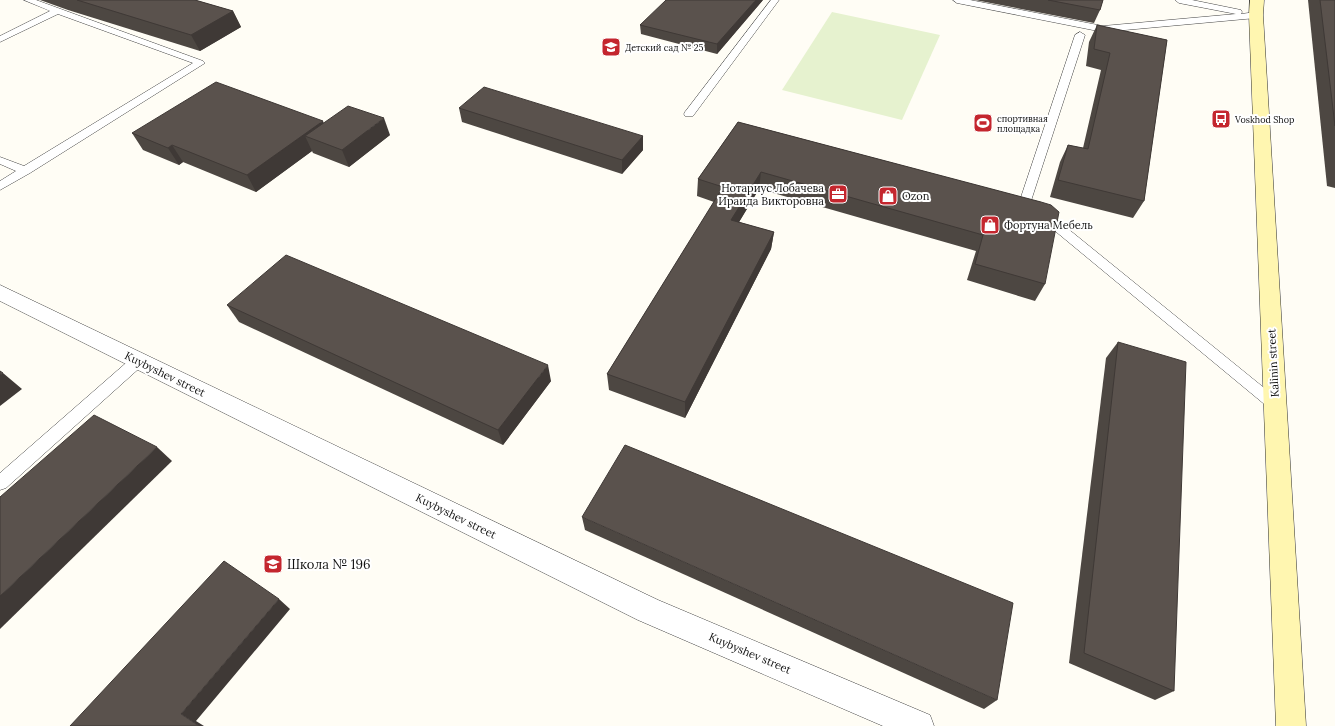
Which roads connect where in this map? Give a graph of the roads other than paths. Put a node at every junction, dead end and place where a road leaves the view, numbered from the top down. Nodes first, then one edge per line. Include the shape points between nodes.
1 (28, 0) edge
2 (775, 0) edge
3 (957, 0) edge
4 (1179, 0) edge
5 (1257, 7) edge
6 (58, 11) junction
7 (1104, 29) junction
8 (0, 39) edge
9 (689, 114) dead end
10 (0, 160) edge
11 (26, 171) junction
12 (0, 186) edge
13 (0, 292) edge
14 (139, 360) junction
15 (1274, 404) junction
16 (0, 484) edge
17 (919, 726) edge
18 (1291, 726) edge

1 - 6 lane
2 - 9 lane
3 - 7 lane
4 - 5 lane
5 - 7 lane
5 - 15 main road, Kalinin street
6 - 8 lane
6 - 11 lane via 200,63
7 - 15 lane via 1075,35 1023,209 1047,218
10 - 11 lane
11 - 12 lane
13 - 14 street, Kuybyshev street
14 - 16 lane
14 - 17 street, Kuybyshev street via 648,610
15 - 18 main road, Kalinin street

